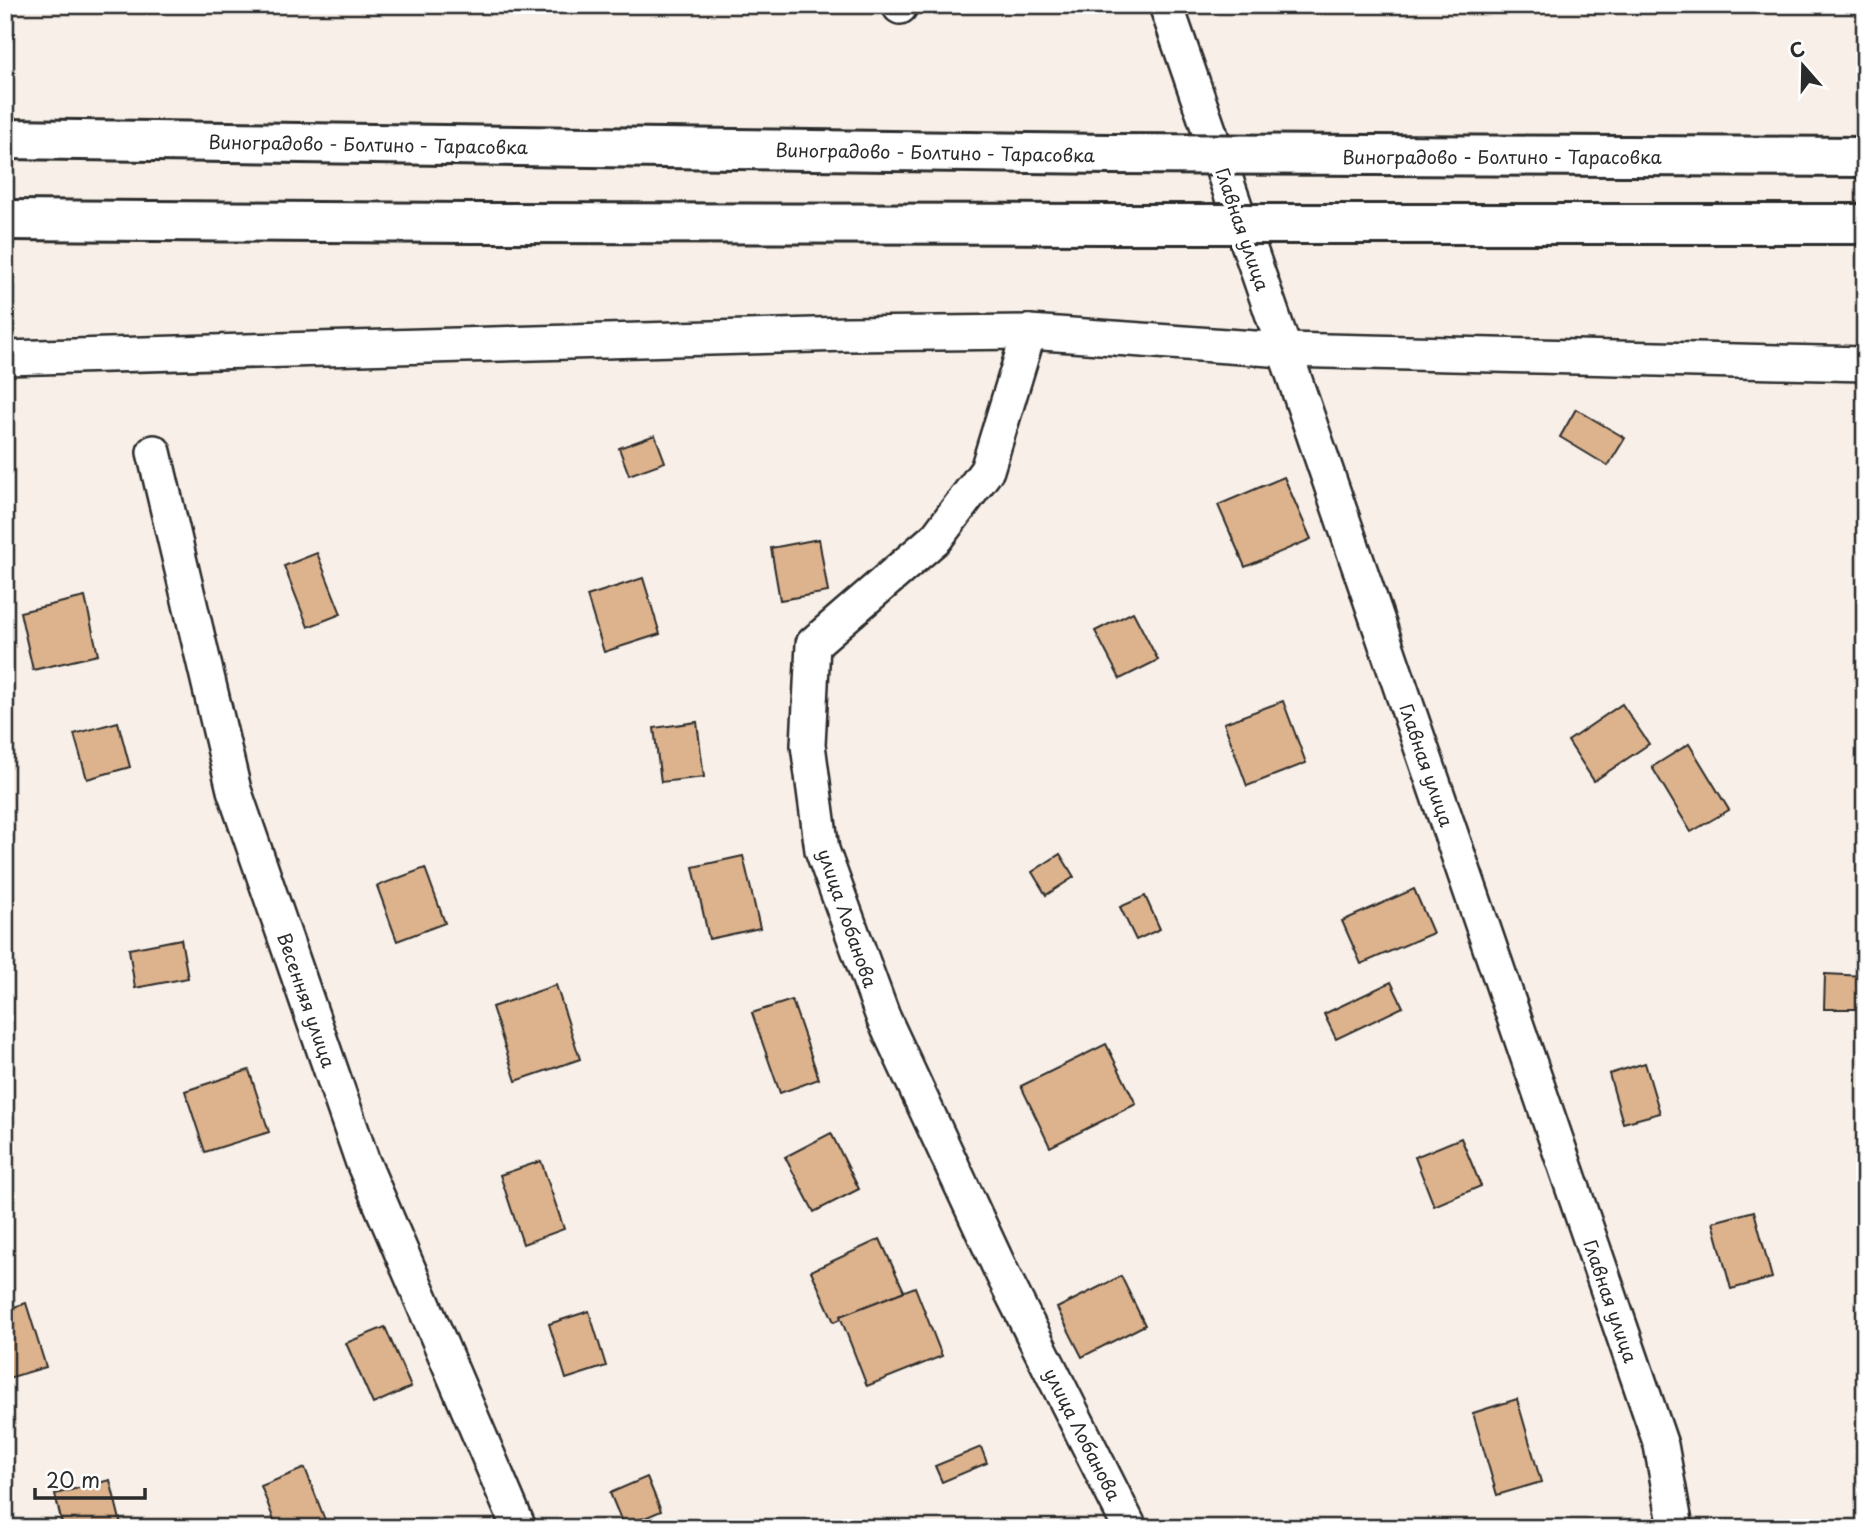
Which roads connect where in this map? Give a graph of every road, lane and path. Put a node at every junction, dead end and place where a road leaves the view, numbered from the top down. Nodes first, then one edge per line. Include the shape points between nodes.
1 (1166, 5) edge
2 (5, 139) edge
3 (1865, 158) edge
4 (5, 220) edge
5 (1865, 224) edge
6 (1029, 332) junction
7 (1284, 350) junction
8 (5, 358) edge
9 (1865, 364) edge
10 (154, 452) dead end
11 (519, 1528) edge
12 (1130, 1528) edge
13 (1675, 1528) edge

1 - 7 street, Главная улица
2 - 3 main road, Виноградово - Болтино - Тарасовка, bridge via 1109,154
4 - 5 main road, bridge
6 - 7 street
6 - 8 street
6 - 12 street, улица Лобанова via 987,470 937,537 813,645 808,745 822,850 883,1017 1003,1275
7 - 9 street
7 - 13 street, Главная улица via 1661,1445
10 - 11 street, Весенняя улица via 234,790 362,1160

